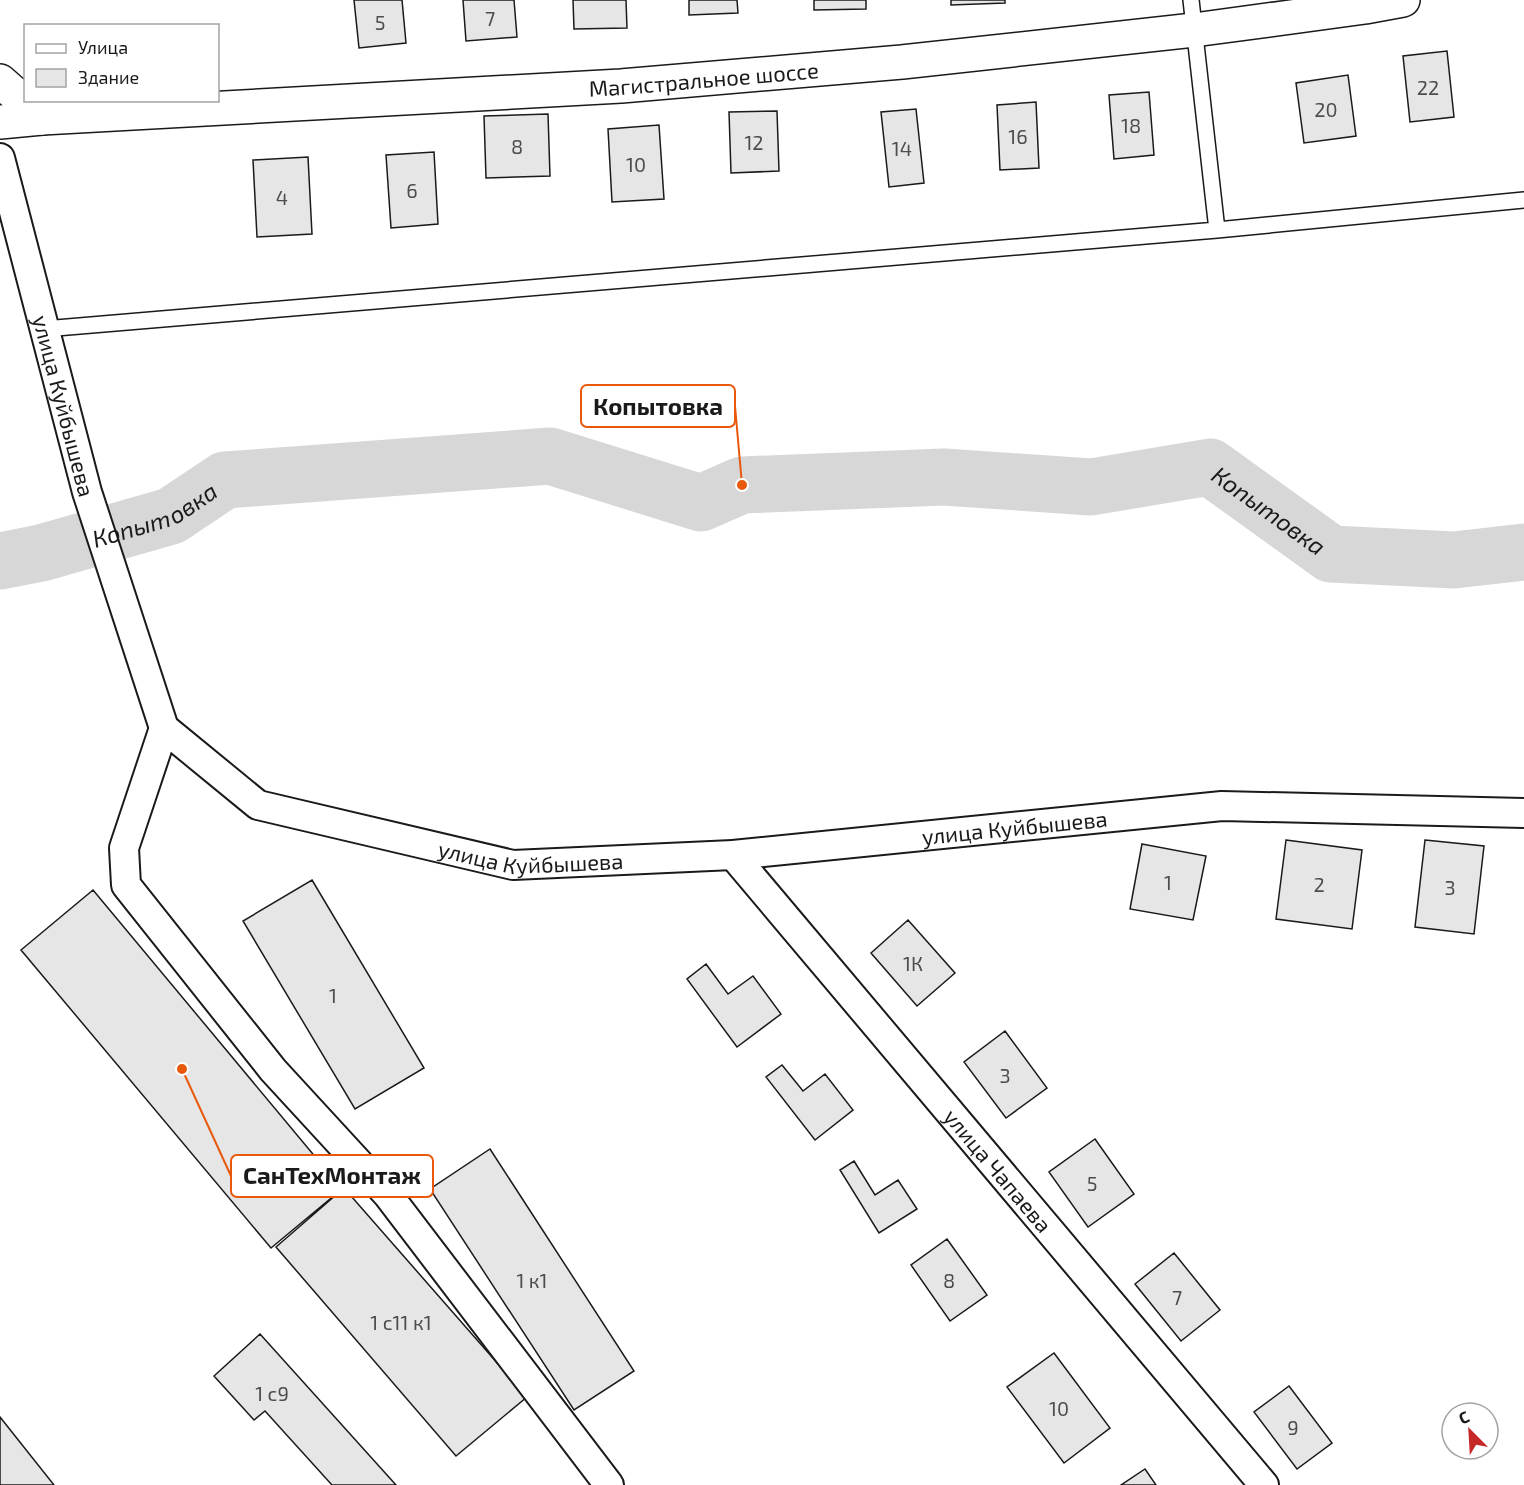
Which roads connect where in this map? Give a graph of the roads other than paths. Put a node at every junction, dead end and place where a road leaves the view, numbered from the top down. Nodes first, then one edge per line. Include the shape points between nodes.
1 (1403, 0) edge
2 (1193, 15) edge
3 (0, 81) edge
4 (42, 118) junction
5 (0, 122) edge
6 (0, 158) edge
7 (1524, 200) edge
8 (1217, 230) junction
9 (44, 329) junction
10 (164, 728) junction
11 (1524, 813) edge
12 (734, 855) junction
13 (609, 1485) edge
14 (1264, 1485) edge

1 - 2 main road, Магистральное шоссе via 1365,7
2 - 4 main road, Магистральное шоссе via 902,62 621,86
2 - 8 lane
3 - 4 main road
4 - 5 main road, Магистральное шоссе
6 - 9 street, улица Куйбышева
7 - 8 lane
8 - 9 lane
9 - 10 street, улица Куйбышева via 87,492
10 - 12 street, улица Куйбышева via 258,805 513,865
10 - 13 street via 124,848 126,885 273,1070 388,1195
11 - 12 street, улица Куйбышева via 1222,806
12 - 14 street, улица Чапаева

